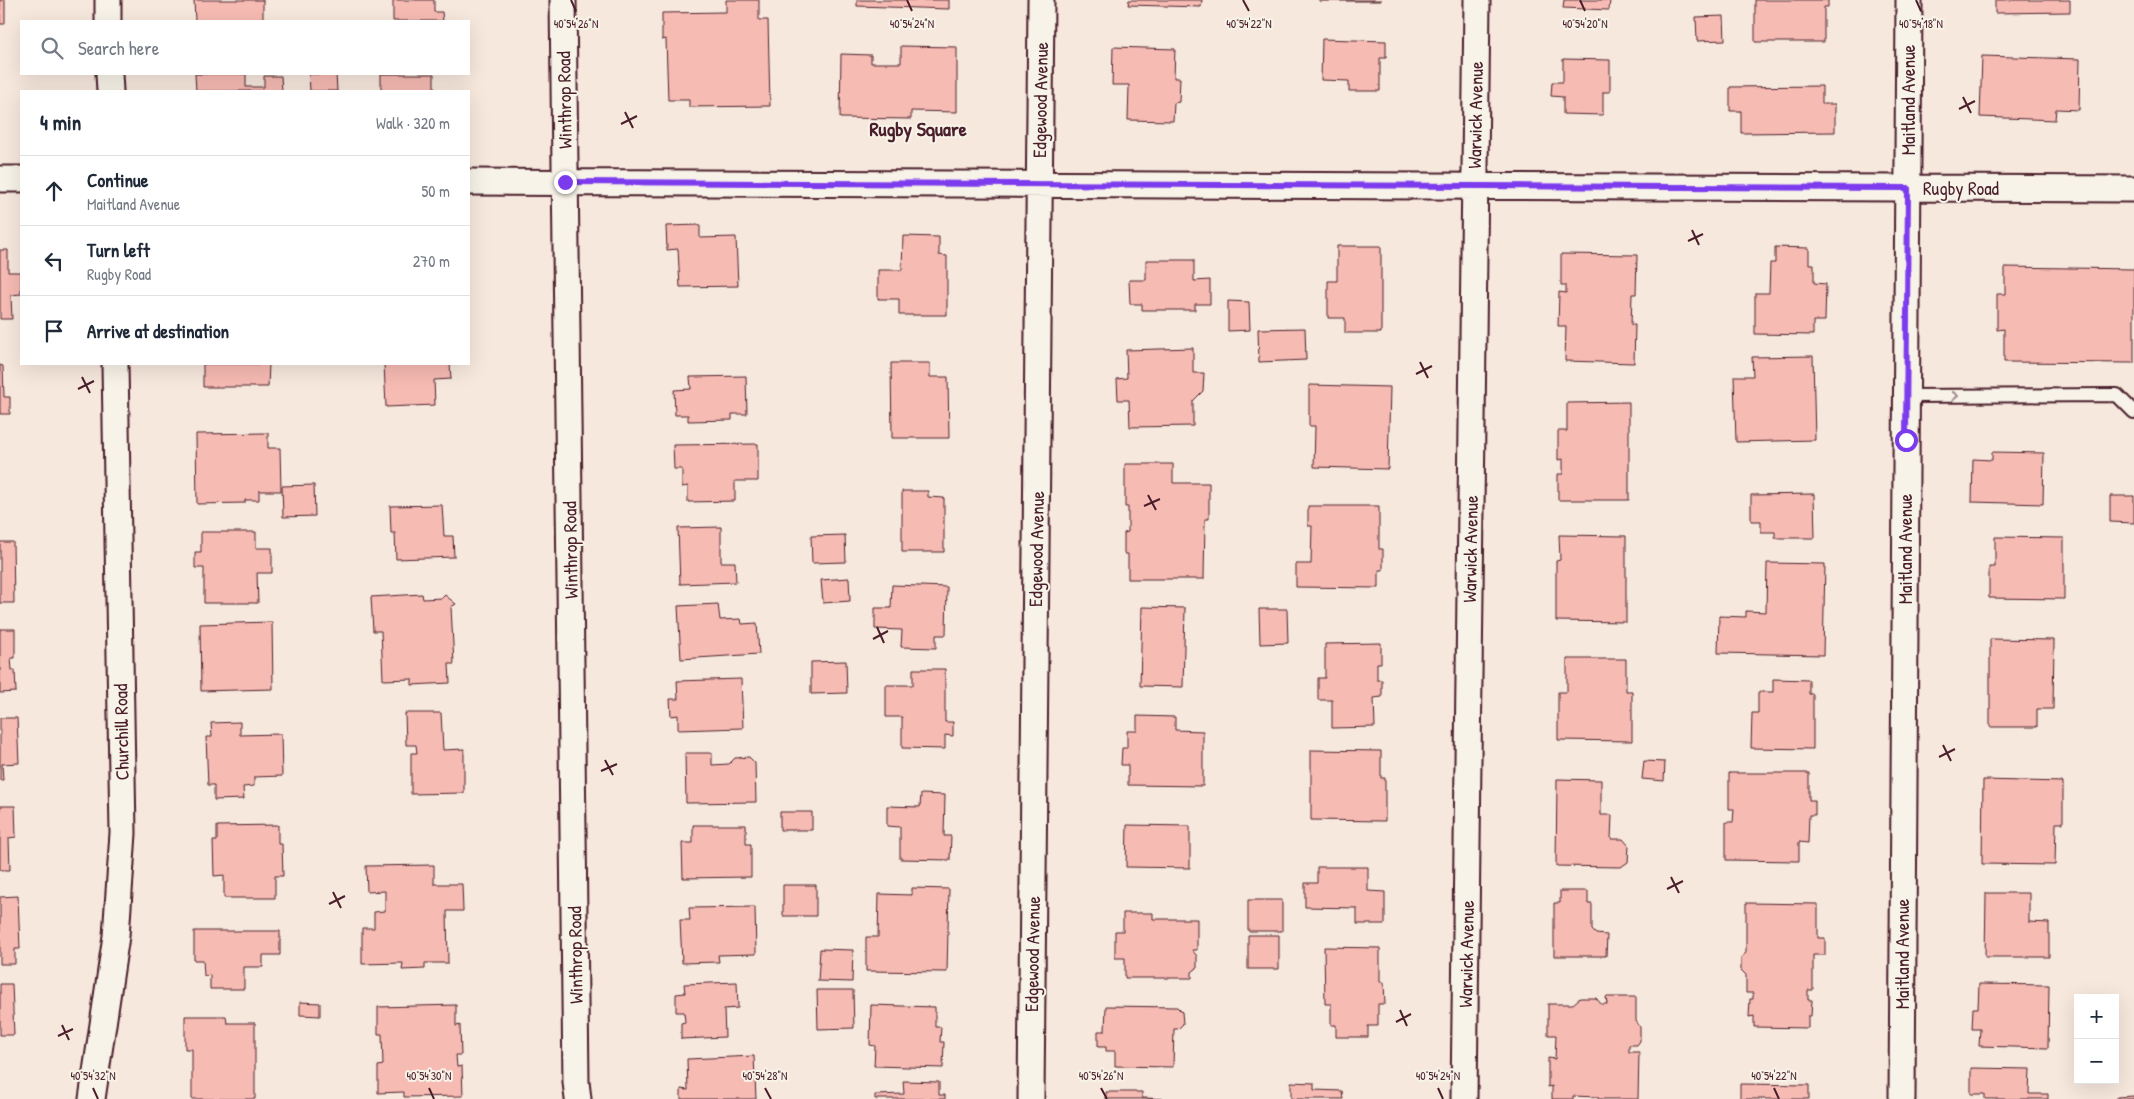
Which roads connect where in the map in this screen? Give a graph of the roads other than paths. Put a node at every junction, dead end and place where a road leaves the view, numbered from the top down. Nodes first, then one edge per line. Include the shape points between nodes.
1 (108, 0) edge
2 (563, 0) edge
3 (1041, 0) edge
4 (1476, 0) edge
5 (1909, 0) edge
6 (108, 20) edge
7 (109, 75) edge
8 (110, 90) edge
9 (0, 179) edge
10 (20, 179) edge
11 (470, 182) edge
12 (565, 182) junction
13 (1040, 184) junction
14 (1474, 186) junction
15 (1908, 188) junction
16 (2134, 189) edge
17 (114, 365) edge
18 (1906, 396) junction
19 (2134, 412) edge
20 (92, 1099) edge
21 (578, 1099) edge
22 (1031, 1099) edge
23 (1464, 1099) edge
24 (1902, 1099) edge

1 - 6 street
2 - 12 street, Winthrop Road
3 - 13 street, Edgewood Avenue
4 - 14 street, Warwick Avenue
5 - 15 street, Maitland Avenue
7 - 8 street
9 - 10 street
11 - 12 street, Rugby Road
12 - 13 street, Rugby Road
12 - 21 street, Winthrop Road
13 - 14 street, Rugby Road
13 - 22 street, Edgewood Avenue
14 - 15 street, Rugby Road
14 - 23 street, Warwick Avenue
15 - 16 street, Rugby Road
15 - 18 street, Maitland Avenue
17 - 20 street, Churchill Road via 123,833 116,936
18 -> 19 lane via 2117,395
18 - 24 street, Maitland Avenue

